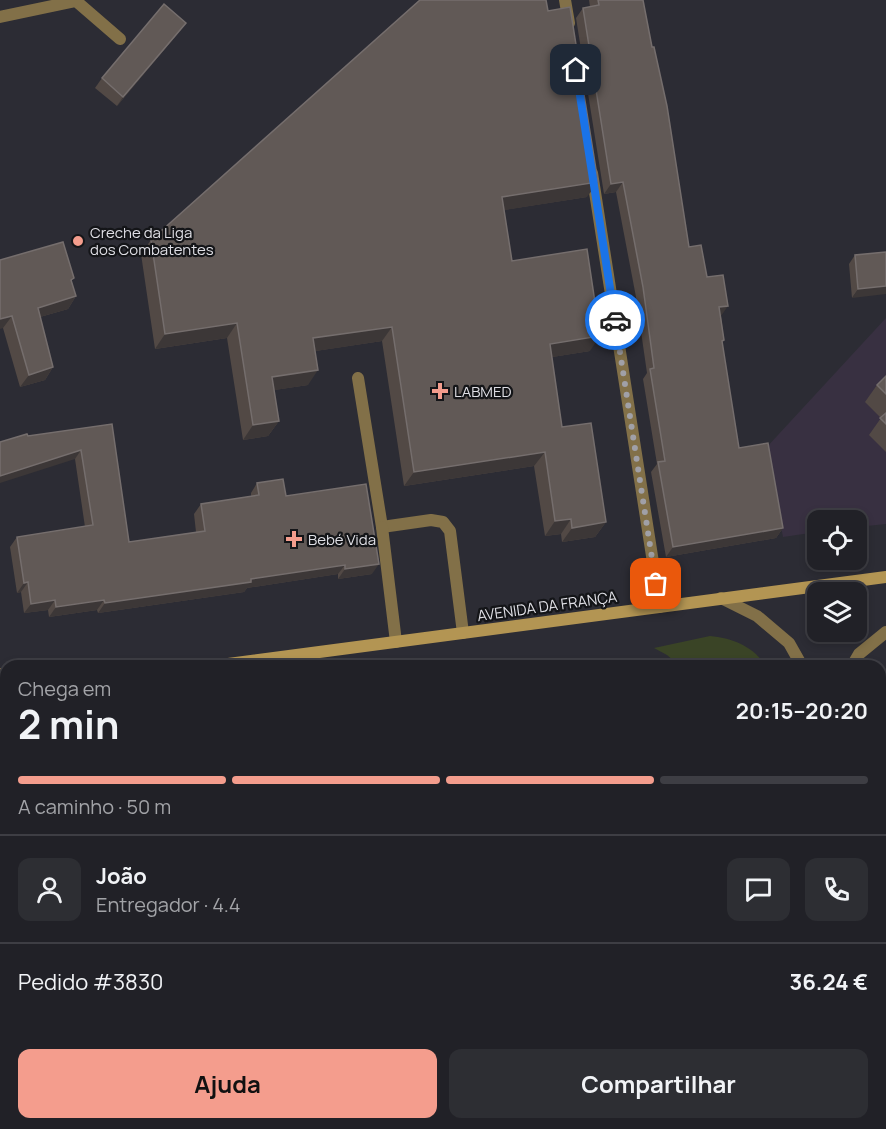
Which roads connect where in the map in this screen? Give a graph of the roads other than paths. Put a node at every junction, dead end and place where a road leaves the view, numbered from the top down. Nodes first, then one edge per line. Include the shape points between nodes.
1 (565, 0) edge
2 (0, 17) edge
3 (571, 35) edge
4 (120, 39) dead end
5 (591, 164) edge
6 (358, 378) dead end
7 (382, 527) junction
8 (886, 577) edge
9 (721, 598) junction
10 (660, 606) junction
11 (886, 632) edge
12 (463, 633) junction
13 (396, 642) junction
14 (259, 660) edge
15 (799, 660) edge
16 (856, 660) edge

1 - 3 street
2 - 4 street via 76,1
5 - 10 street
6 - 7 street
7 - 12 street via 431,520 443,522 450,531
7 - 13 street
8 - 9 main road, AVENIDA DA FRANÇA
9 - 10 main road, AVENIDA DA FRANÇA
9 - 15 street via 765,622 789,643
10 - 12 main road, AVENIDA DA FRANÇA
11 - 16 street
12 - 13 main road, AVENIDA DA FRANÇA
13 - 14 main road, AVENIDA DA FRANÇA

